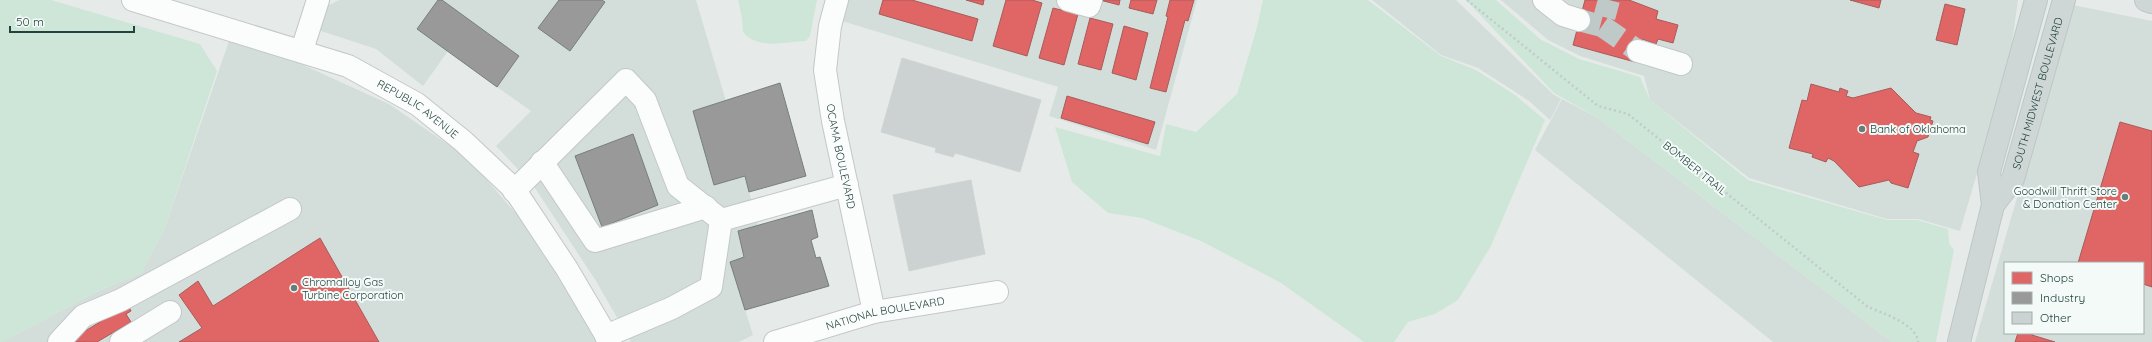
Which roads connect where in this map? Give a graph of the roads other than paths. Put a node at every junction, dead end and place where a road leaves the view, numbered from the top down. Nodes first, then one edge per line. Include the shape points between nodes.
1 (133, 0) edge
2 (318, 0) edge
3 (837, 0) edge
4 (1068, 0) edge
5 (1091, 0) edge
6 (1544, 0) edge
7 (2036, 0) edge
8 (2064, 0) edge
9 (2146, 0) edge
10 (2152, 2) edge
11 (186, 8) edge
12 (1579, 20) tunnel mouth
13 (302, 50) junction
14 (1638, 50) tunnel mouth
15 (1681, 64) dead end
16 (542, 162) junction
17 (847, 185) junction
18 (514, 191) junction
19 (1993, 205) junction
20 (290, 209) dead end
21 (713, 213) junction
22 (997, 292) dead end
23 (170, 312) dead end
24 (874, 312) junction
25 (608, 339) edge
26 (59, 342) edge
27 (121, 342) edge
28 (775, 342) edge
29 (1959, 342) edge

1 - 11 street, REPUBLIC AVENUE
2 - 13 street
3 - 17 street, OCAMA BOULEVARD via 830,26 825,70
4 - 5 street via 1089,6
6 - 12 street via 1564,15
7 - 19 main road, SOUTH MIDWEST BOULEVARD via 1989,172
8 - 19 main road, SOUTH MIDWEST BOULEVARD via 2013,179
9 - 10 main road
11 - 13 street, REPUBLIC AVENUE
13 - 18 street, REPUBLIC AVENUE via 348,66 417,104 463,141
14 - 15 street
16 - 18 street
16 - 21 street via 595,241
16 - 21 street via 626,80 645,100 678,186
17 - 21 street
17 - 24 street, OCAMA BOULEVARD
18 - 25 street, REPUBLIC AVENUE via 567,269
19 - 29 main road, SOUTH MIDWEST BOULEVARD
20 - 26 street via 121,300 83,316
21 - 25 street via 711,287
22 - 24 street, NATIONAL BOULEVARD
23 - 27 street
24 - 28 street, NATIONAL BOULEVARD

